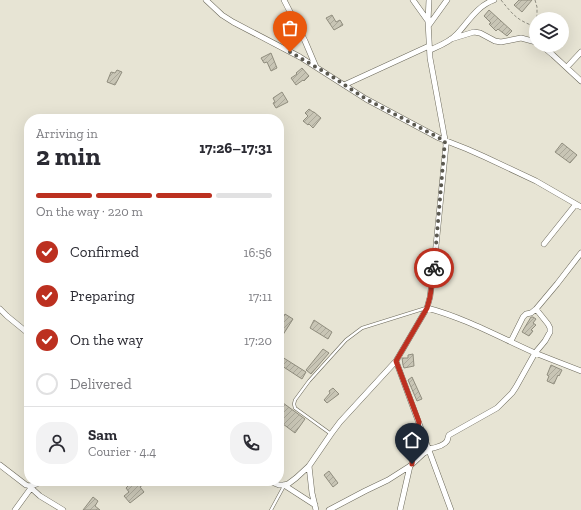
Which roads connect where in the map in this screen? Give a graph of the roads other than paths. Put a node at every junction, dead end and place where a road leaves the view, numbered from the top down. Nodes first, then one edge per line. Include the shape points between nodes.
1 (206, 0) edge
2 (284, 0) edge
3 (413, 0) edge
4 (429, 0) edge
5 (448, 0) edge
6 (494, 0) edge
7 (428, 23) junction
8 (451, 39) junction
9 (529, 40) edge
10 (430, 48) junction
11 (549, 52) edge
12 (581, 52) edge
13 (316, 67) junction
14 (567, 67) junction
15 (581, 81) edge
16 (344, 85) junction
17 (445, 141) junction
18 (579, 206) edge
19 (544, 244) dead end
20 (581, 253) edge
21 (427, 308) junction
22 (0, 309) edge
23 (536, 309) junction
24 (24, 330) edge
25 (511, 341) junction
26 (535, 353) junction
27 (396, 361) junction
28 (581, 371) edge
29 (419, 422) junction
30 (330, 434) junction
31 (429, 450) junction
32 (0, 465) edge
33 (411, 465) junction
34 (309, 466) junction
35 (24, 483) edge
36 (284, 485) joint
37 (283, 486) edge
38 (30, 487) joint
39 (315, 508) edge
40 (15, 510) edge
41 (63, 510) edge
42 (271, 510) edge
43 (329, 510) edge
44 (400, 510) edge
45 (451, 510) edge

1 - 13 street via 233,22
2 - 13 street
3 - 7 street
4 - 7 street
5 - 7 street
6 - 8 street via 481,8
7 - 10 street
8 - 9 street via 474,32 501,42 521,38
8 - 10 street
10 - 16 street
10 - 17 street
11 - 14 street
12 - 14 street
13 - 16 street
14 - 15 street
16 - 17 street
17 - 18 street via 536,181
17 - 21 street via 434,266
18 - 19 street
20 - 23 street
21 - 25 street via 464,320
21 - 27 street
21 - 30 lane via 356,331 309,381 295,400 295,408
22 - 24 street
23 - 25 street via 523,317
23 - 26 street via 550,330
25 - 26 street
26 - 28 street
26 - 31 street via 512,393 497,408 449,435 441,445
27 - 29 street
27 - 30 street
29 - 31 street
29 - 33 street
30 - 34 street
31 - 33 street
31 - 45 street
32 - 35 street
33 - 43 street via 379,485
33 - 44 street
34 - 36 street
34 - 39 street
36 - 39 street
37 - 42 lane
38 - 40 street
38 - 41 street

